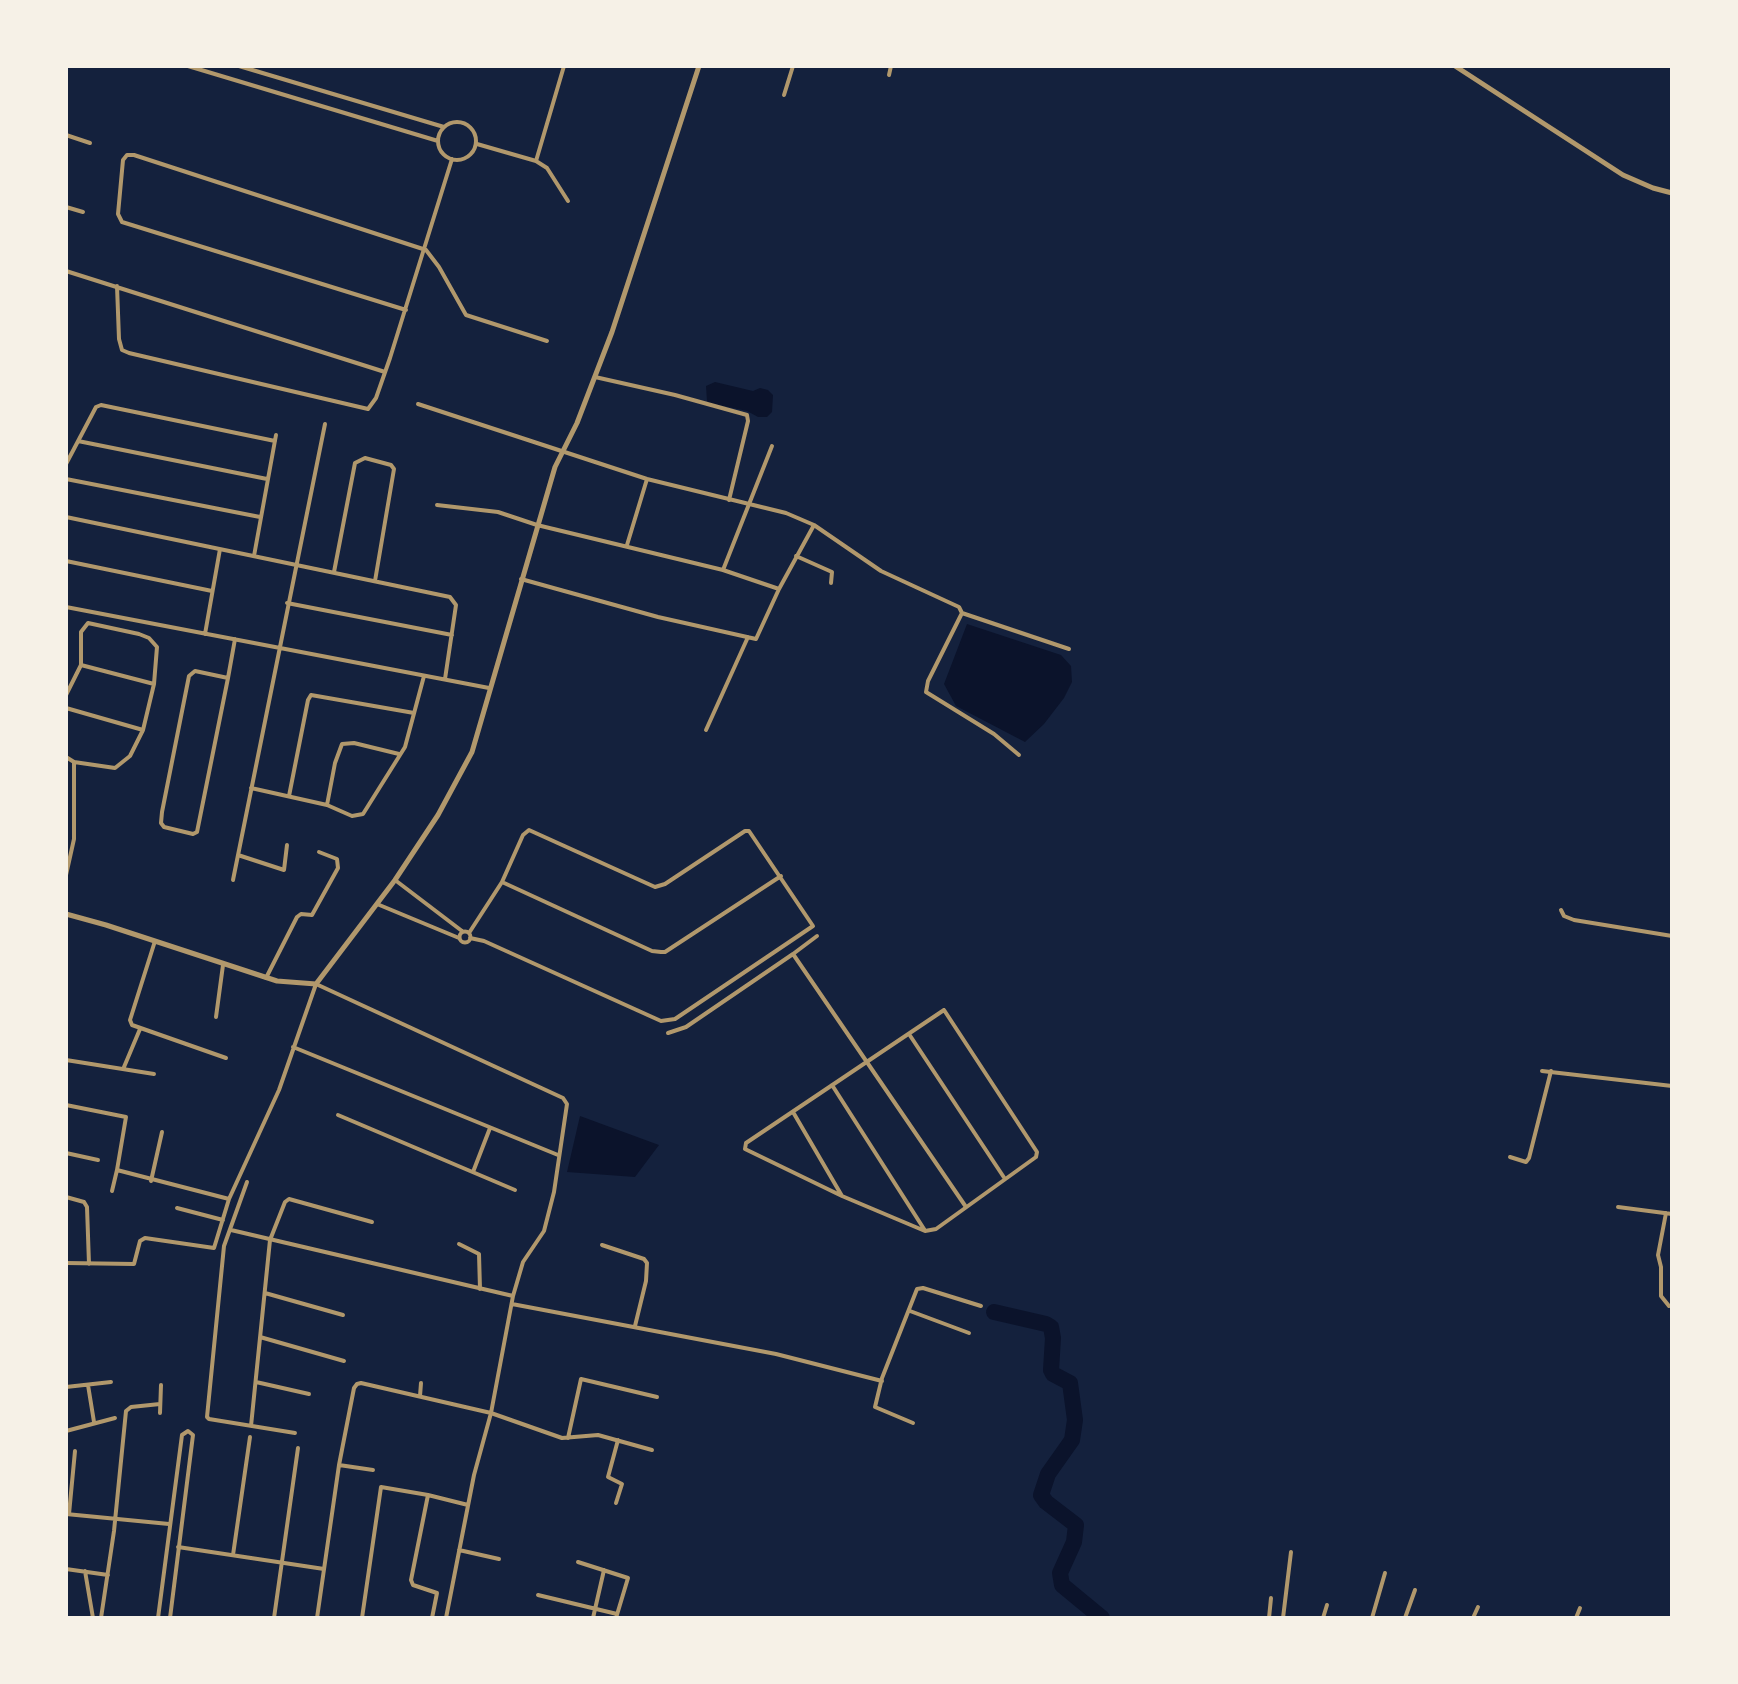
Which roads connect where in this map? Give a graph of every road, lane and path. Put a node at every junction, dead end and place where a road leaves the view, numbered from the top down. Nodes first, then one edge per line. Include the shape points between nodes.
1 (188, 66) edge
2 (239, 66) edge
3 (564, 66) edge
4 (699, 66) edge
5 (793, 66) edge
6 (891, 66) edge
7 (1455, 66) edge
8 (889, 75) dead end
9 (784, 95) dead end
10 (444, 127) junction
11 (66, 135) edge
12 (438, 141) junction
13 (90, 143) dead end
14 (476, 144) junction
15 (452, 159) junction
16 (536, 161) junction
17 (1672, 193) edge
18 (568, 201) dead end
19 (66, 207) edge
20 (83, 212) dead end
21 (426, 250) junction
22 (66, 271) edge
23 (115, 286) junction
24 (406, 310) junction
25 (547, 341) dead end
26 (385, 372) junction
27 (595, 377) junction
28 (418, 404) dead end
29 (325, 424) dead end
30 (276, 435) dead end
31 (78, 441) junction
32 (275, 441) junction
33 (772, 446) dead end
34 (563, 450) junction
35 (66, 464) edge
36 (66, 479) edge
37 (267, 479) junction
38 (647, 479) junction
39 (729, 500) junction
40 (437, 505) dead end
41 (750, 505) junction
42 (66, 517) edge
43 (260, 517) junction
44 (537, 525) junction
45 (814, 525) junction
46 (627, 545) junction
47 (220, 548) junction
48 (254, 556) junction
49 (796, 556) junction
50 (66, 561) edge
51 (295, 564) junction
52 (723, 570) junction
53 (334, 572) junction
54 (521, 579) junction
55 (375, 581) junction
56 (831, 583) dead end
57 (779, 589) junction
58 (212, 591) junction
59 (287, 603) junction
60 (66, 607) edge
61 (962, 613) junction
62 (205, 634) junction
63 (452, 635) junction
64 (748, 637) junction
65 (235, 639) junction
66 (278, 648) junction
67 (1069, 649) dead end
68 (81, 665) junction
69 (424, 675) junction
70 (228, 678) junction
71 (445, 679) junction
72 (154, 684) junction
73 (489, 688) junction
74 (66, 695) edge
75 (66, 708) edge
76 (414, 713) junction
77 (143, 730) junction
78 (706, 730) dead end
79 (399, 754) junction
80 (1019, 755) dead end
81 (66, 757) edge
82 (74, 762) junction
83 (251, 788) junction
84 (289, 796) junction
85 (327, 805) junction
86 (287, 845) dead end
87 (319, 852) dead end
88 (238, 855) junction
89 (66, 875) edge
90 (781, 876) junction
91 (233, 880) dead end
92 (395, 880) junction
93 (502, 882) junction
94 (377, 904) junction
95 (1561, 910) dead end
96 (66, 914) edge
97 (462, 931) junction
98 (470, 935) junction
99 (817, 936) dead end
100 (1672, 936) edge
101 (459, 938) junction
102 (155, 941) junction
103 (793, 954) junction
104 (223, 965) junction
105 (266, 978) junction
106 (316, 984) junction
107 (728, 984) junction
108 (735, 994) junction
109 (216, 1017) dead end
110 (140, 1029) junction
111 (668, 1033) dead end
112 (909, 1034) junction
113 (293, 1047) junction
114 (226, 1058) dead end
115 (66, 1060) edge
116 (868, 1061) junction
117 (123, 1068) junction
118 (1542, 1071) dead end
119 (1551, 1071) junction
120 (154, 1074) dead end
121 (832, 1085) junction
122 (1672, 1086) edge
123 (66, 1105) edge
124 (793, 1112) junction
125 (338, 1115) dead end
126 (490, 1128) junction
127 (162, 1132) dead end
128 (66, 1153) edge
129 (558, 1155) junction
130 (1510, 1157) dead end
131 (98, 1160) dead end
132 (117, 1170) junction
133 (473, 1172) junction
134 (1005, 1180) junction
135 (151, 1181) junction
136 (247, 1182) dead end
137 (515, 1190) dead end
138 (112, 1191) dead end
139 (842, 1196) junction
140 (66, 1197) edge
141 (229, 1199) junction
142 (966, 1207) junction
143 (1618, 1207) dead end
144 (177, 1208) dead end
145 (1669, 1214) edge
146 (223, 1220) junction
147 (372, 1222) dead end
148 (231, 1230) junction
149 (925, 1231) junction
150 (270, 1240) junction
151 (459, 1244) dead end
152 (602, 1245) dead end
153 (66, 1263) edge
154 (89, 1264) junction
155 (480, 1289) junction
156 (265, 1293) junction
157 (513, 1296) junction
158 (512, 1304) junction
159 (981, 1306) dead end
160 (1669, 1306) dead end
161 (910, 1311) junction
162 (343, 1315) dead end
163 (635, 1326) junction
164 (969, 1333) dead end
165 (260, 1337) junction
166 (344, 1361) dead end
167 (882, 1381) junction
168 (111, 1382) dead end
169 (256, 1382) junction
170 (421, 1383) dead end
171 (88, 1385) junction
172 (161, 1385) dead end
173 (66, 1387) edge
174 (309, 1394) dead end
175 (420, 1396) junction
176 (657, 1397) dead end
177 (160, 1404) junction
178 (160, 1413) dead end
179 (491, 1413) junction
180 (115, 1418) dead end
181 (94, 1423) junction
182 (913, 1423) dead end
183 (251, 1426) junction
184 (66, 1431) edge
185 (295, 1433) dead end
186 (250, 1437) dead end
187 (568, 1438) junction
188 (618, 1440) junction
189 (298, 1448) dead end
190 (652, 1450) dead end
191 (75, 1451) dead end
192 (339, 1465) junction
193 (373, 1470) dead end
194 (428, 1495) junction
195 (616, 1503) dead end
196 (468, 1505) junction
197 (68, 1514) edge
198 (116, 1519) junction
199 (169, 1524) junction
200 (178, 1547) junction
201 (459, 1550) junction
202 (1291, 1552) dead end
203 (233, 1555) junction
204 (499, 1559) dead end
205 (578, 1562) dead end
206 (282, 1563) junction
207 (66, 1569) edge
208 (324, 1569) junction
209 (604, 1570) junction
210 (85, 1571) junction
211 (163, 1573) junction
212 (1385, 1573) dead end
213 (175, 1574) junction
214 (108, 1575) junction
215 (1415, 1590) dead end
216 (538, 1595) dead end
217 (1271, 1598) dead end
218 (1327, 1605) dead end
219 (596, 1607) junction
220 (1478, 1607) dead end
221 (1580, 1608) dead end
222 (617, 1616) edge
223 (93, 1618) edge
224 (101, 1618) edge
225 (158, 1618) edge
226 (170, 1618) edge
227 (274, 1618) edge
228 (317, 1618) edge
229 (362, 1618) edge
230 (432, 1618) edge
231 (446, 1618) edge
232 (593, 1618) edge
233 (1269, 1618) edge
234 (1283, 1618) edge
235 (1323, 1618) edge
236 (1372, 1618) edge
237 (1405, 1618) edge
238 (1473, 1618) edge
239 (1576, 1618) edge

1 - 12 street
2 - 10 street
3 - 16 street
4 - 27 street
5 - 9 street
6 - 8 street
7 - 17 street via 1635,182
10 - 12 street
10 - 14 street via 465,123
11 - 13 street
12 - 15 street
14 - 15 street via 470,155
14 - 16 street
15 - 21 street
16 - 18 street via 553,174
19 - 20 street
21 - 24 street
21 - 24 street via 134,155 127,155 121,166 119,219
21 - 25 street via 466,315
22 - 23 street
23 - 26 street
23 - 26 street via 122,350 364,409 371,407
24 - 26 street
27 - 34 street
27 - 39 street via 747,415
28 - 34 street
29 - 51 street
30 - 32 street
31 - 32 street via 101,405
31 - 35 street
31 - 37 street
32 - 37 street
33 - 41 street
34 - 38 street
34 - 44 street
36 - 43 street
37 - 43 street
38 - 39 street
38 - 46 street
39 - 41 street
40 - 44 street via 488,510
41 - 45 street
41 - 52 street
42 - 47 street
43 - 48 street
44 - 46 street
44 - 54 street
45 - 49 street
45 - 61 street via 881,571
46 - 52 street
47 - 48 street
47 - 58 street
48 - 51 street
49 - 56 street via 832,572
49 - 57 street
50 - 58 street
51 - 53 street
51 - 59 street
52 - 57 street
53 - 55 street
53 - 55 street via 355,463 365,458 391,465 394,475
54 - 64 street
54 - 73 street
55 - 63 street via 456,602
57 - 64 street via 756,639
58 - 62 street
59 - 63 street
59 - 66 street
60 - 62 street
61 - 67 street
61 - 80 street via 926,692
62 - 65 street
63 - 71 street
64 - 78 street
65 - 66 street
65 - 70 street
66 - 69 street
66 - 83 street
68 - 72 street
68 - 72 street via 81,632 88,623 139,634 157,647
68 - 74 street
69 - 71 street
69 - 76 street
70 - 70 street via 197,832 164,827 162,812 190,674
71 - 73 street
72 - 77 street
73 - 92 street via 464,771
75 - 77 street
76 - 79 street
76 - 84 street via 311,695
77 - 82 street via 119,767
79 - 85 street via 363,814 352,816
79 - 85 street via 342,744
81 - 82 street
82 - 89 street via 74,839
83 - 84 street
83 - 88 street
84 - 85 street
86 - 88 street via 284,870
87 - 105 street via 337,859 338,868 312,915 297,917
88 - 91 street
90 - 93 street via 665,952 652,951
90 - 93 street via 749,831 655,887 529,830
90 - 107 street via 813,922 812,929
92 - 94 street
92 - 97 street
93 - 98 street
94 - 101 street
94 - 106 street
95 - 100 street via 1574,920
96 - 102 street
97 - 98 street
97 - 101 street
98 - 101 street via 465,942
98 - 107 street via 661,1021 675,1019
99 - 103 street
102 - 104 street
102 - 110 street via 130,1020
103 - 108 street
103 - 116 street
104 - 105 street
104 - 109 street
105 - 106 street
106 - 113 street
106 - 129 street via 561,1096 567,1104
107 - 108 street
108 - 111 street
110 - 114 street
110 - 117 street
112 - 116 street
112 - 134 street
112 - 134 street via 944,1010 1015,1117 1037,1154
113 - 126 street
113 - 141 street
115 - 117 street
116 - 121 street
116 - 142 street
117 - 120 street
118 - 119 street
119 - 122 street
119 - 130 street via 1529,1158 1526,1162
121 - 124 street
121 - 149 street
123 - 132 street via 126,1117
124 - 139 street
124 - 139 street via 746,1143 745,1149
125 - 133 street
126 - 129 street
126 - 133 street
127 - 135 street
128 - 131 street
129 - 157 street via 546,1224 523,1262
132 - 135 street
132 - 138 street
133 - 137 street
134 - 142 street
135 - 141 street
136 - 148 street
139 - 149 street
140 - 154 street via 87,1207
141 - 146 street
142 - 149 street
143 - 145 street
144 - 146 street
145 - 160 street via 1658,1255 1661,1296
146 - 154 street via 214,1248 145,1238 134,1264
147 - 150 street via 288,1199
148 - 150 street
148 - 183 street via 219,1277 207,1417
150 - 155 street
150 - 156 street
151 - 155 street via 479,1254
152 - 163 street via 647,1263
153 - 154 street
155 - 157 street
156 - 162 street
156 - 165 street
157 - 158 street
158 - 163 street
158 - 179 street
159 - 161 street via 923,1288 917,1289
161 - 164 street
161 - 167 street
163 - 167 street
165 - 166 street
165 - 169 street
167 - 182 street via 875,1409
168 - 171 street
169 - 174 street
169 - 183 street
170 - 175 street
171 - 173 street
171 - 181 street
172 - 177 street
175 - 179 street
175 - 192 street via 361,1383 354,1388
176 - 187 street via 581,1379
177 - 178 street
177 - 198 street via 126,1411
179 - 187 street
179 - 196 street
180 - 181 street
181 - 184 street
183 - 185 street
186 - 203 street
187 - 188 street via 594,1435
188 - 190 street
188 - 195 street via 608,1477 622,1484
189 - 206 street
191 - 197 street
192 - 193 street
192 - 208 street
194 - 196 street
194 - 229 street via 380,1490
194 - 230 street via 411,1582 437,1593
196 - 201 street
197 - 198 street
198 - 199 street
198 - 214 street
199 - 200 street via 182,1435 188,1431 193,1435
199 - 211 street
200 - 203 street
200 - 213 street
201 - 204 street
201 - 231 street
202 - 234 street
203 - 206 street
205 - 209 street
206 - 208 street
206 - 227 street
207 - 210 street
208 - 228 street
209 - 219 street
209 - 222 street via 628,1579
210 - 214 street
210 - 223 street
211 - 213 street
211 - 225 street
212 - 236 street
213 - 226 street
214 - 224 street
215 - 237 street
216 - 219 street
217 - 233 street
218 - 235 street
219 - 222 street
219 - 232 street
220 - 238 street
221 - 239 street

